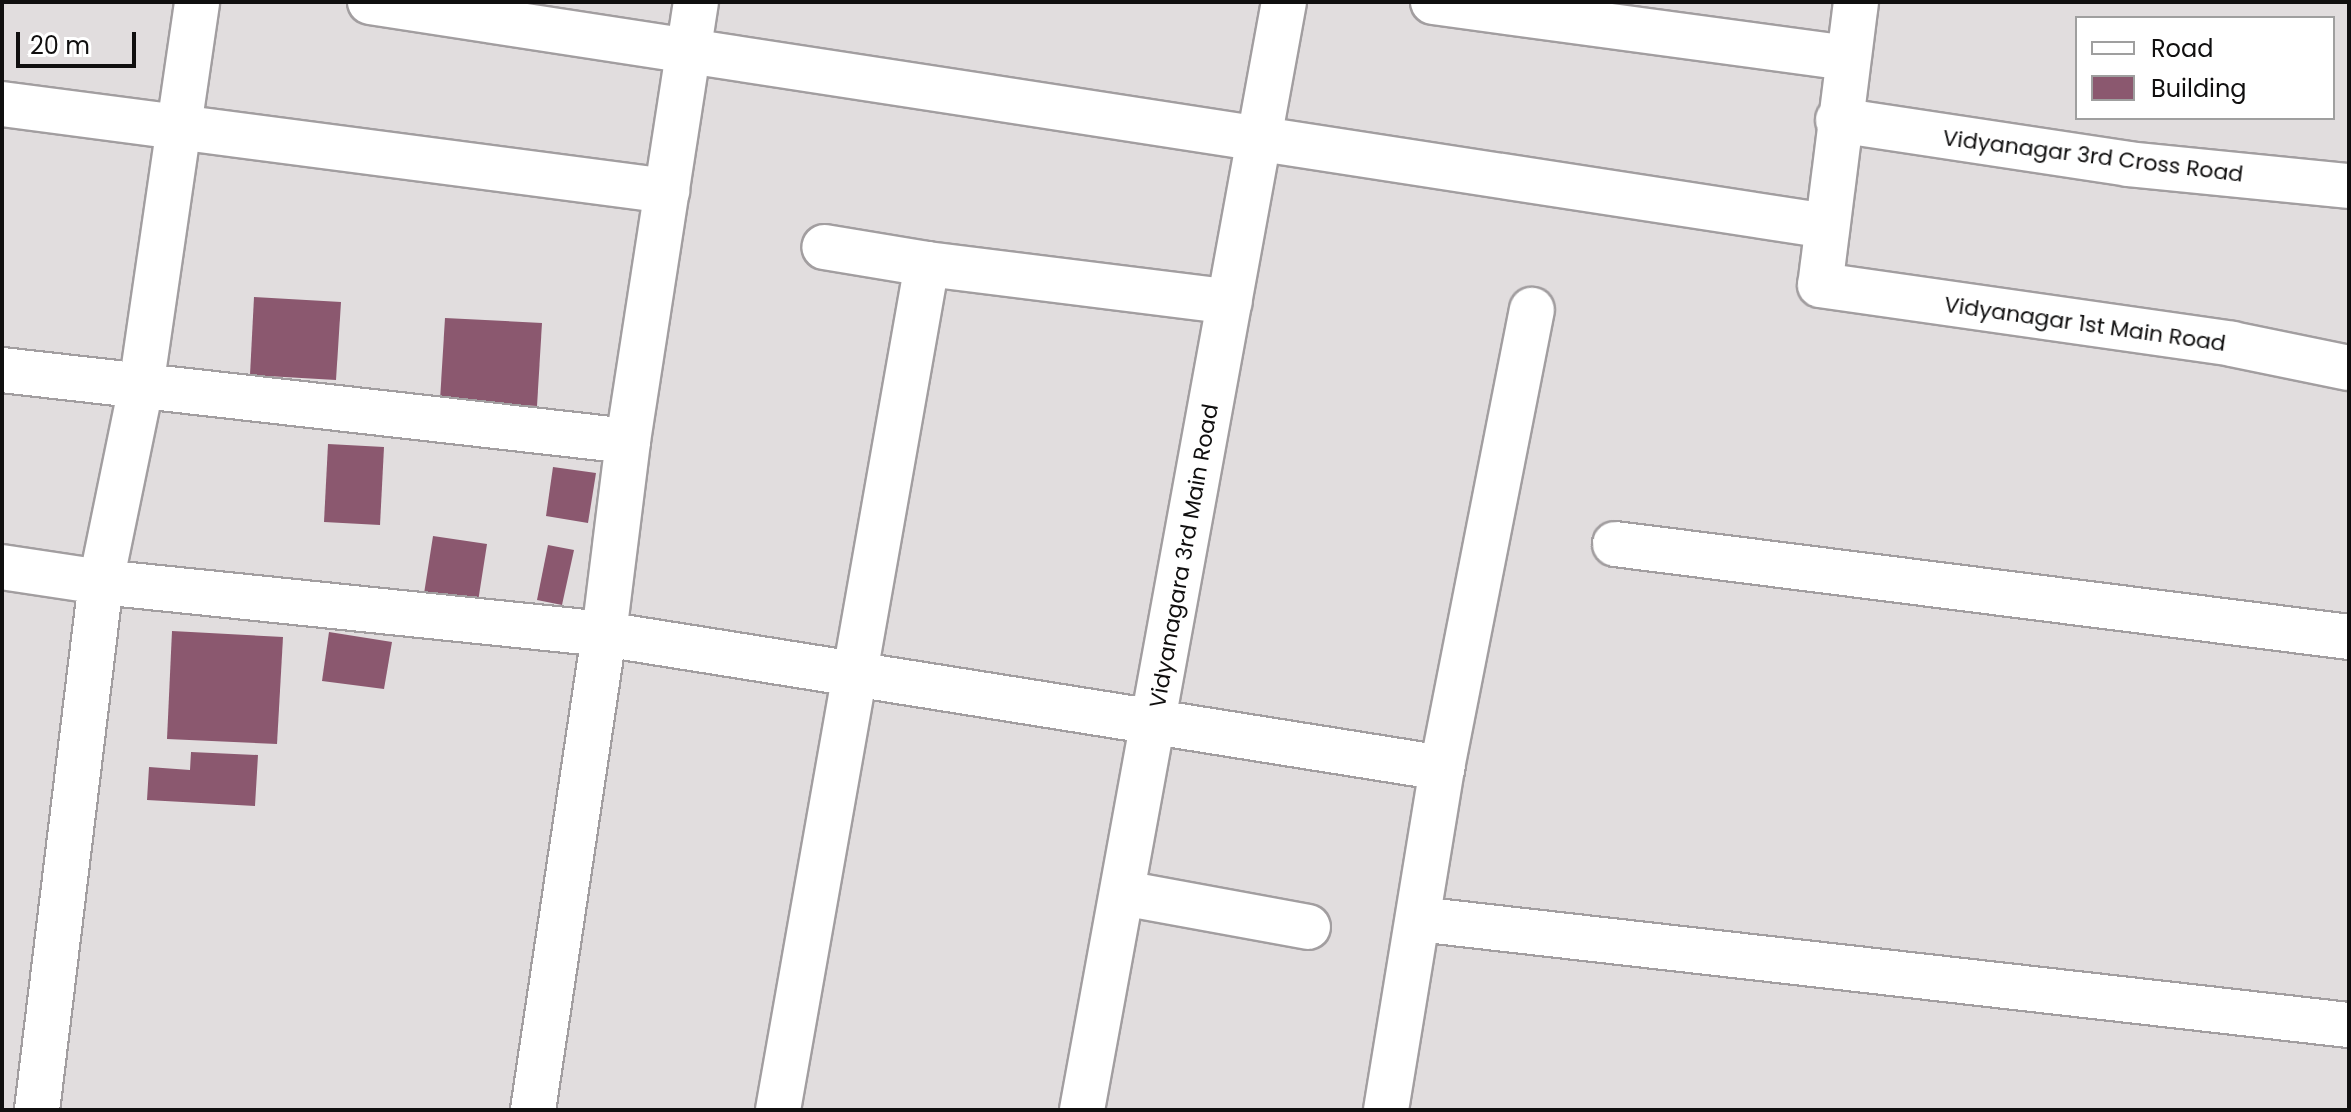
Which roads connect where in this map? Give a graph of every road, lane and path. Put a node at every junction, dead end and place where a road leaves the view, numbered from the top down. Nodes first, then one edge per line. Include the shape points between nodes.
1 (197, 2) edge
2 (370, 2) edge
3 (696, 2) edge
4 (1284, 2) edge
5 (1433, 2) edge
6 (1856, 2) edge
7 (687, 53) junction
8 (1848, 58) junction
9 (2, 104) edge
10 (1838, 120) junction
11 (179, 126) junction
12 (1259, 139) junction
13 (2349, 186) edge
14 (667, 191) junction
15 (1827, 226) junction
16 (824, 247) dead end
17 (927, 264) junction
18 (1230, 302) junction
19 (1532, 310) dead end
20 (2349, 368) edge
21 (2, 370) edge
22 (141, 387) junction
23 (628, 441) junction
24 (1615, 544) dead end
25 (2, 567) edge
26 (101, 582) junction
27 (604, 634) junction
28 (2349, 637) edge
29 (857, 674) junction
30 (1154, 723) junction
31 (1442, 768) junction
32 (1123, 893) junction
33 (1418, 919) junction
34 (1308, 927) dead end
35 (2349, 1025) edge
36 (37, 1110) edge
37 (533, 1110) edge
38 (778, 1110) edge
39 (1082, 1110) edge
40 (1386, 1110) edge

1 - 11 street
2 - 7 street
3 - 7 street
4 - 12 street, Vidyanagara 3rd Main Road
5 - 8 street
6 - 8 street
7 - 12 street
7 - 14 street
8 - 10 street
9 - 11 street
10 - 13 street, Vidyanagar 3rd Cross Road via 2128,164
10 - 15 street
11 - 14 street
11 - 22 street
12 - 15 street
12 - 18 street, Vidyanagara 3rd Main Road
14 - 23 street
15 - 20 street, Vidyanagar 1st Main Road via 1820,285 2232,344
16 - 17 street
17 - 18 street
17 - 29 street
18 - 30 street, Vidyanagara 3rd Main Road
19 - 31 street
21 - 22 street
22 - 23 street
22 - 26 street
23 - 27 street
24 - 28 street
25 - 26 street
26 - 27 street
26 - 36 street
27 - 29 street
27 - 37 street
29 - 30 street
29 - 38 street
30 - 31 street
30 - 32 street, Vidyanagara 3rd Main Road
31 - 33 street
32 - 34 street
32 - 39 street, Vidyanagara 3rd Main Road
33 - 35 street
33 - 40 street

